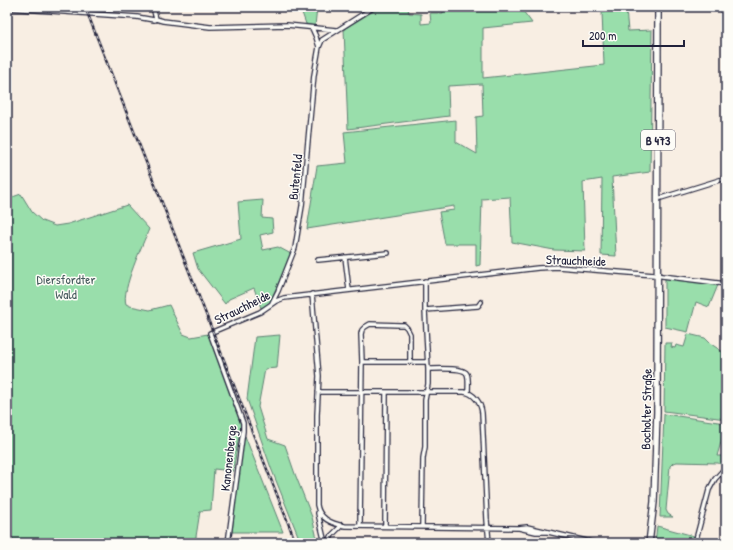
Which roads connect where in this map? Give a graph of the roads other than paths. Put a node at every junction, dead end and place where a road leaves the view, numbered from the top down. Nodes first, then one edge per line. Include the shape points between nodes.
1 (153, 7) edge
2 (374, 7) edge
3 (658, 7) edge
4 (7, 8) edge
5 (156, 19) junction
6 (312, 28) junction
7 (336, 30) junction
8 (319, 47) junction
9 (726, 178) edge
10 (658, 198) junction
11 (388, 253) dead end
12 (345, 257) junction
13 (318, 260) dead end
14 (658, 274) junction
15 (425, 282) junction
16 (726, 284) edge
17 (349, 290) junction
18 (278, 291) junction
19 (312, 294) junction
20 (284, 298) junction
21 (481, 302) dead end
22 (271, 304) junction
23 (426, 310) junction
24 (210, 333) joint
25 (362, 362) junction
26 (410, 362) junction
27 (427, 362) junction
28 (428, 369) junction
29 (318, 392) junction
30 (362, 392) junction
31 (386, 392) junction
32 (426, 392) junction
33 (468, 393) junction
34 (726, 467) edge
35 (318, 510) junction
36 (342, 525) junction
37 (360, 526) junction
38 (385, 526) junction
39 (422, 526) junction
40 (488, 527) junction
41 (228, 543) edge
42 (325, 543) edge
43 (328, 543) edge
44 (489, 543) edge
45 (595, 543) edge
46 (649, 543) edge
47 (695, 543) edge

1 - 5 street
2 - 7 street
3 - 10 main road, B 473
4 - 5 street
5 - 6 street via 210,27 287,25
6 - 7 street
6 - 8 street
7 - 8 street via 322,40
8 - 18 street, Butenfeld via 295,248
9 - 10 street
10 - 14 main road, B 473
11 - 12 street
12 - 13 street
12 - 17 street
14 - 15 street, Strauchheide via 558,267
14 - 16 street, Strauchheide
14 - 46 main road, Bocholter Straße / B 473 via 657,420 654,502
15 - 17 street, Strauchheide
15 - 23 street
17 - 19 street, Strauchheide
18 - 20 street, Strauchheide
18 - 22 street, Butenfeld
19 - 20 street, Strauchheide
19 - 29 street
20 - 22 street, Strauchheide
21 - 23 street via 478,306
22 - 24 street, Strauchheide via 260,312
23 - 27 street
24 - 41 street, Kanonenberge via 243,423
25 - 26 street
25 - 26 street via 362,334 364,328 370,324 404,325 410,334
25 - 30 street
26 - 27 street
27 - 28 street
28 - 32 street
28 - 33 street via 465,371 468,375
29 - 30 street
29 - 35 street
30 - 31 street
30 - 37 street
31 - 32 street
31 - 38 street
32 - 33 street
32 - 39 street
33 - 40 street via 482,409
34 - 47 street via 715,478 709,490
35 - 36 street via 332,523
35 - 42 street
36 - 37 street
36 - 43 street
37 - 38 street
38 - 39 street
39 - 40 street
40 - 44 street
40 - 45 street via 524,526

